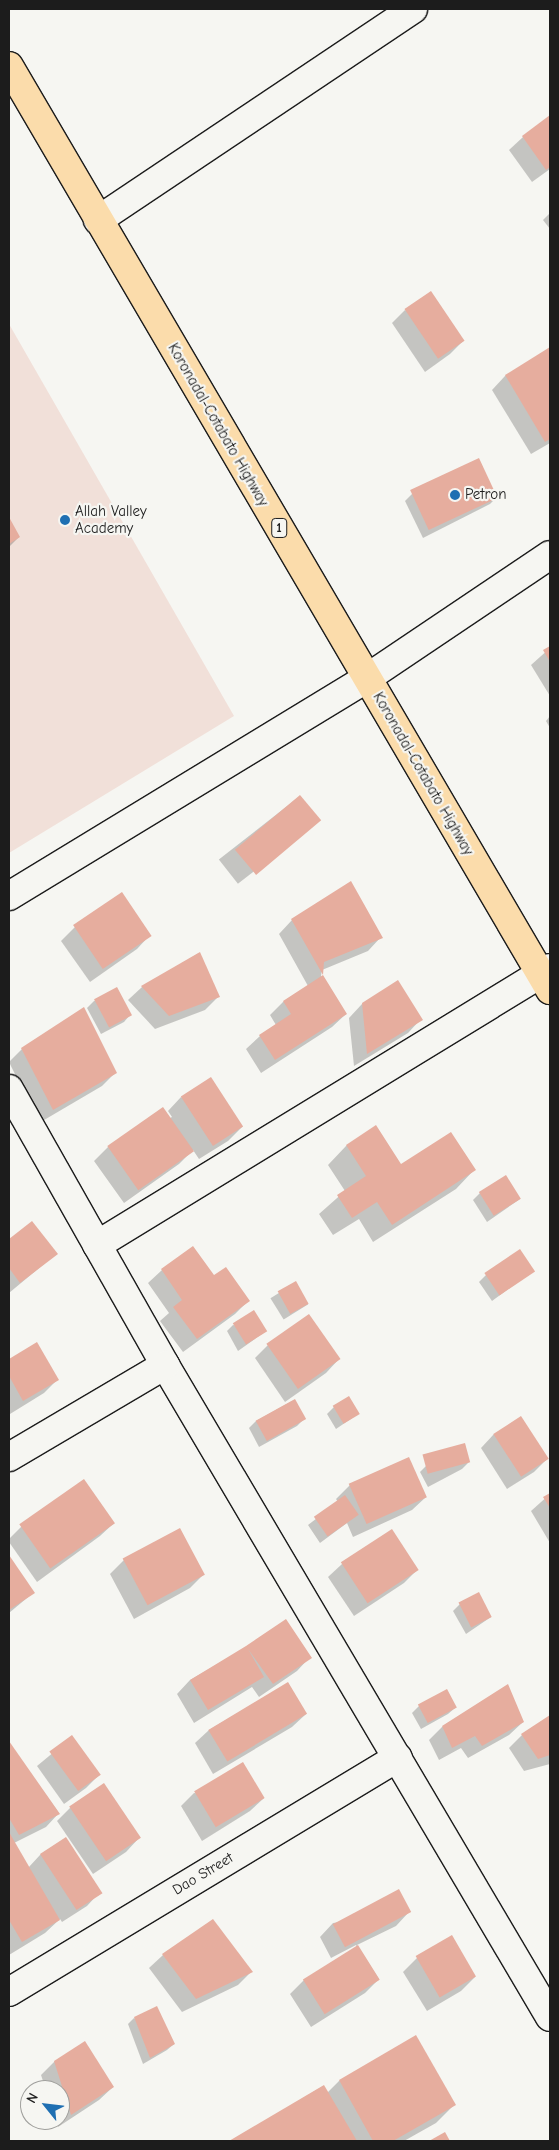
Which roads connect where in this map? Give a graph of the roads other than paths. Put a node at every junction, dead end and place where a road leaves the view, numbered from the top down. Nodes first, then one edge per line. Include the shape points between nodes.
1 (413, 9) edge
2 (9, 66) edge
3 (98, 220) junction
4 (550, 555) edge
5 (367, 678) junction
6 (9, 896) edge
7 (547, 977) edge
8 (9, 1089) edge
9 (97, 1245) junction
10 (165, 1365) junction
11 (9, 1457) edge
12 (398, 1757) junction
13 (9, 1992) edge
14 (550, 2017) edge

1 - 3 street
2 - 3 highway, Koronadal-Cotabato Highway / 1
3 - 5 highway, Koronadal-Cotabato Highway / 1
4 - 5 street
5 - 6 street
5 - 7 highway, Koronadal-Cotabato Highway / 1
7 - 9 street
8 - 9 street
9 - 10 street
10 - 11 street
10 - 12 street
12 - 13 street, Dao Street
12 - 14 street

